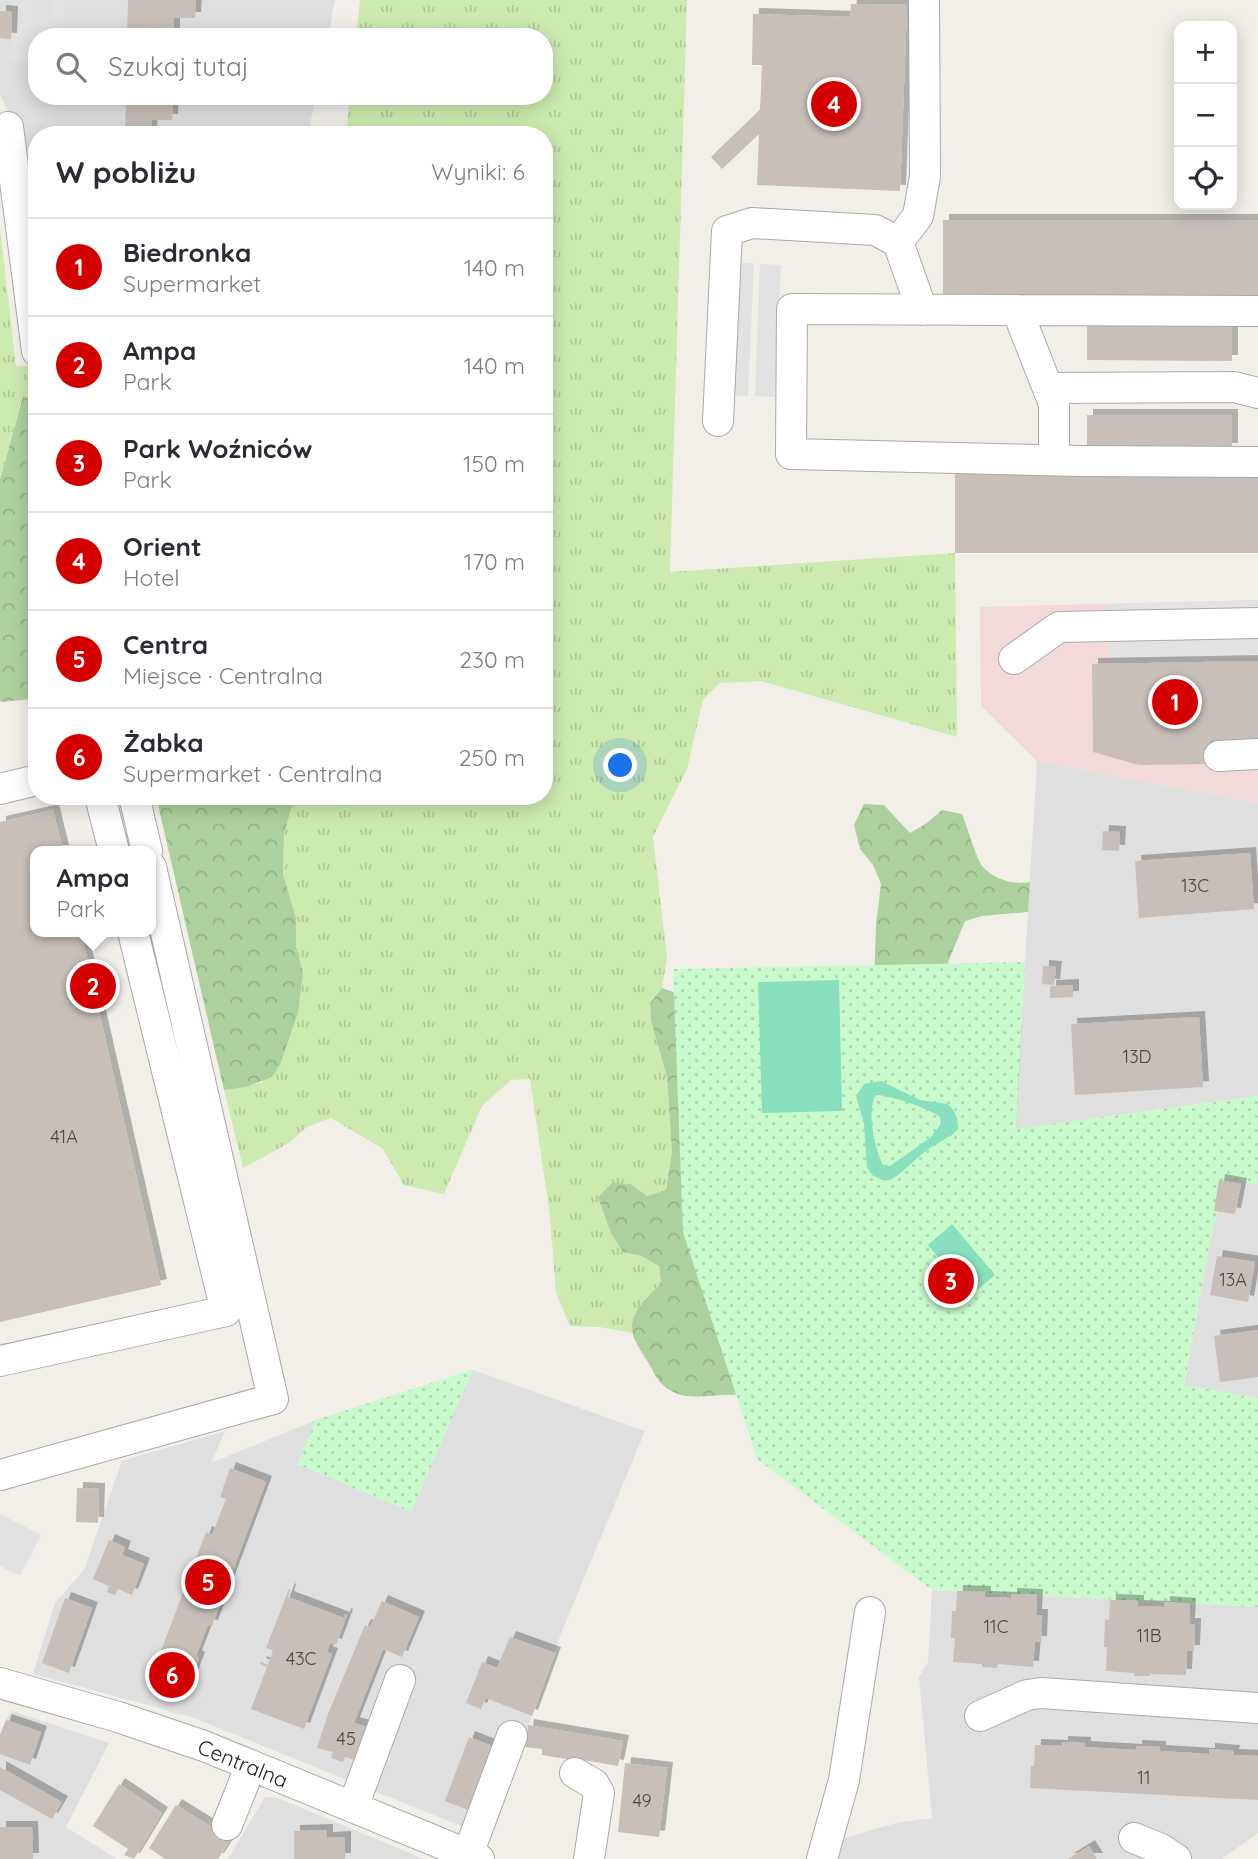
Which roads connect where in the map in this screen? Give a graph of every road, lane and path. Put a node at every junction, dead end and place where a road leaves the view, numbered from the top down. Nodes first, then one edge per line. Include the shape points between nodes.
1 (924, 0) edge
2 (8, 127) dead end
3 (898, 242) junction
4 (28, 281) edge
5 (922, 310) junction
6 (1017, 310) junction
7 (1258, 311) edge
8 (1048, 388) junction
9 (1258, 393) edge
10 (718, 421) dead end
11 (1054, 460) junction
12 (1258, 462) edge
13 (1258, 623) edge
14 (1014, 659) dead end
15 (1258, 754) edge
16 (1219, 756) dead end
17 (28, 782) edge
18 (0, 789) edge
19 (102, 805) edge
20 (136, 805) edge
21 (113, 846) edge
22 (146, 846) edge
23 (156, 889) edge
24 (134, 937) edge
25 (0, 1361) edge
26 (0, 1475) edge
27 (870, 1612) dead end
28 (400, 1680) dead end
29 (0, 1683) edge
30 (1258, 1708) edge
31 (980, 1716) dead end
32 (512, 1736) dead end
33 (251, 1765) junction
34 (575, 1773) dead end
35 (353, 1807) junction
36 (226, 1825) dead end
37 (1134, 1838) dead end
38 (474, 1856) edge
39 (589, 1859) edge
40 (821, 1859) edge
41 (1176, 1859) edge

1 - 3 street via 925,176 918,216
2 - 4 street
3 - 5 street
3 - 10 street via 875,230 752,223 727,231
5 - 6 street
5 - 11 street via 792,309 791,454
6 - 7 street
6 - 8 street
8 - 9 street via 1234,387
8 - 11 street via 1054,404
11 - 12 street
13 - 14 street via 1059,627
15 - 16 street
17 - 18 street
19 - 21 street
20 - 22 street
23 - 26 street via 273,1399
24 - 25 street via 226,1311
27 - 40 street via 844,1780
28 - 35 street
29 - 33 street, Centralna via 158,1730
30 - 31 street via 1041,1693
32 - 38 street
33 - 35 street, Centralna
33 - 36 street
34 - 39 street via 594,1784 599,1793
35 - 38 street, Centralna
37 - 41 street

